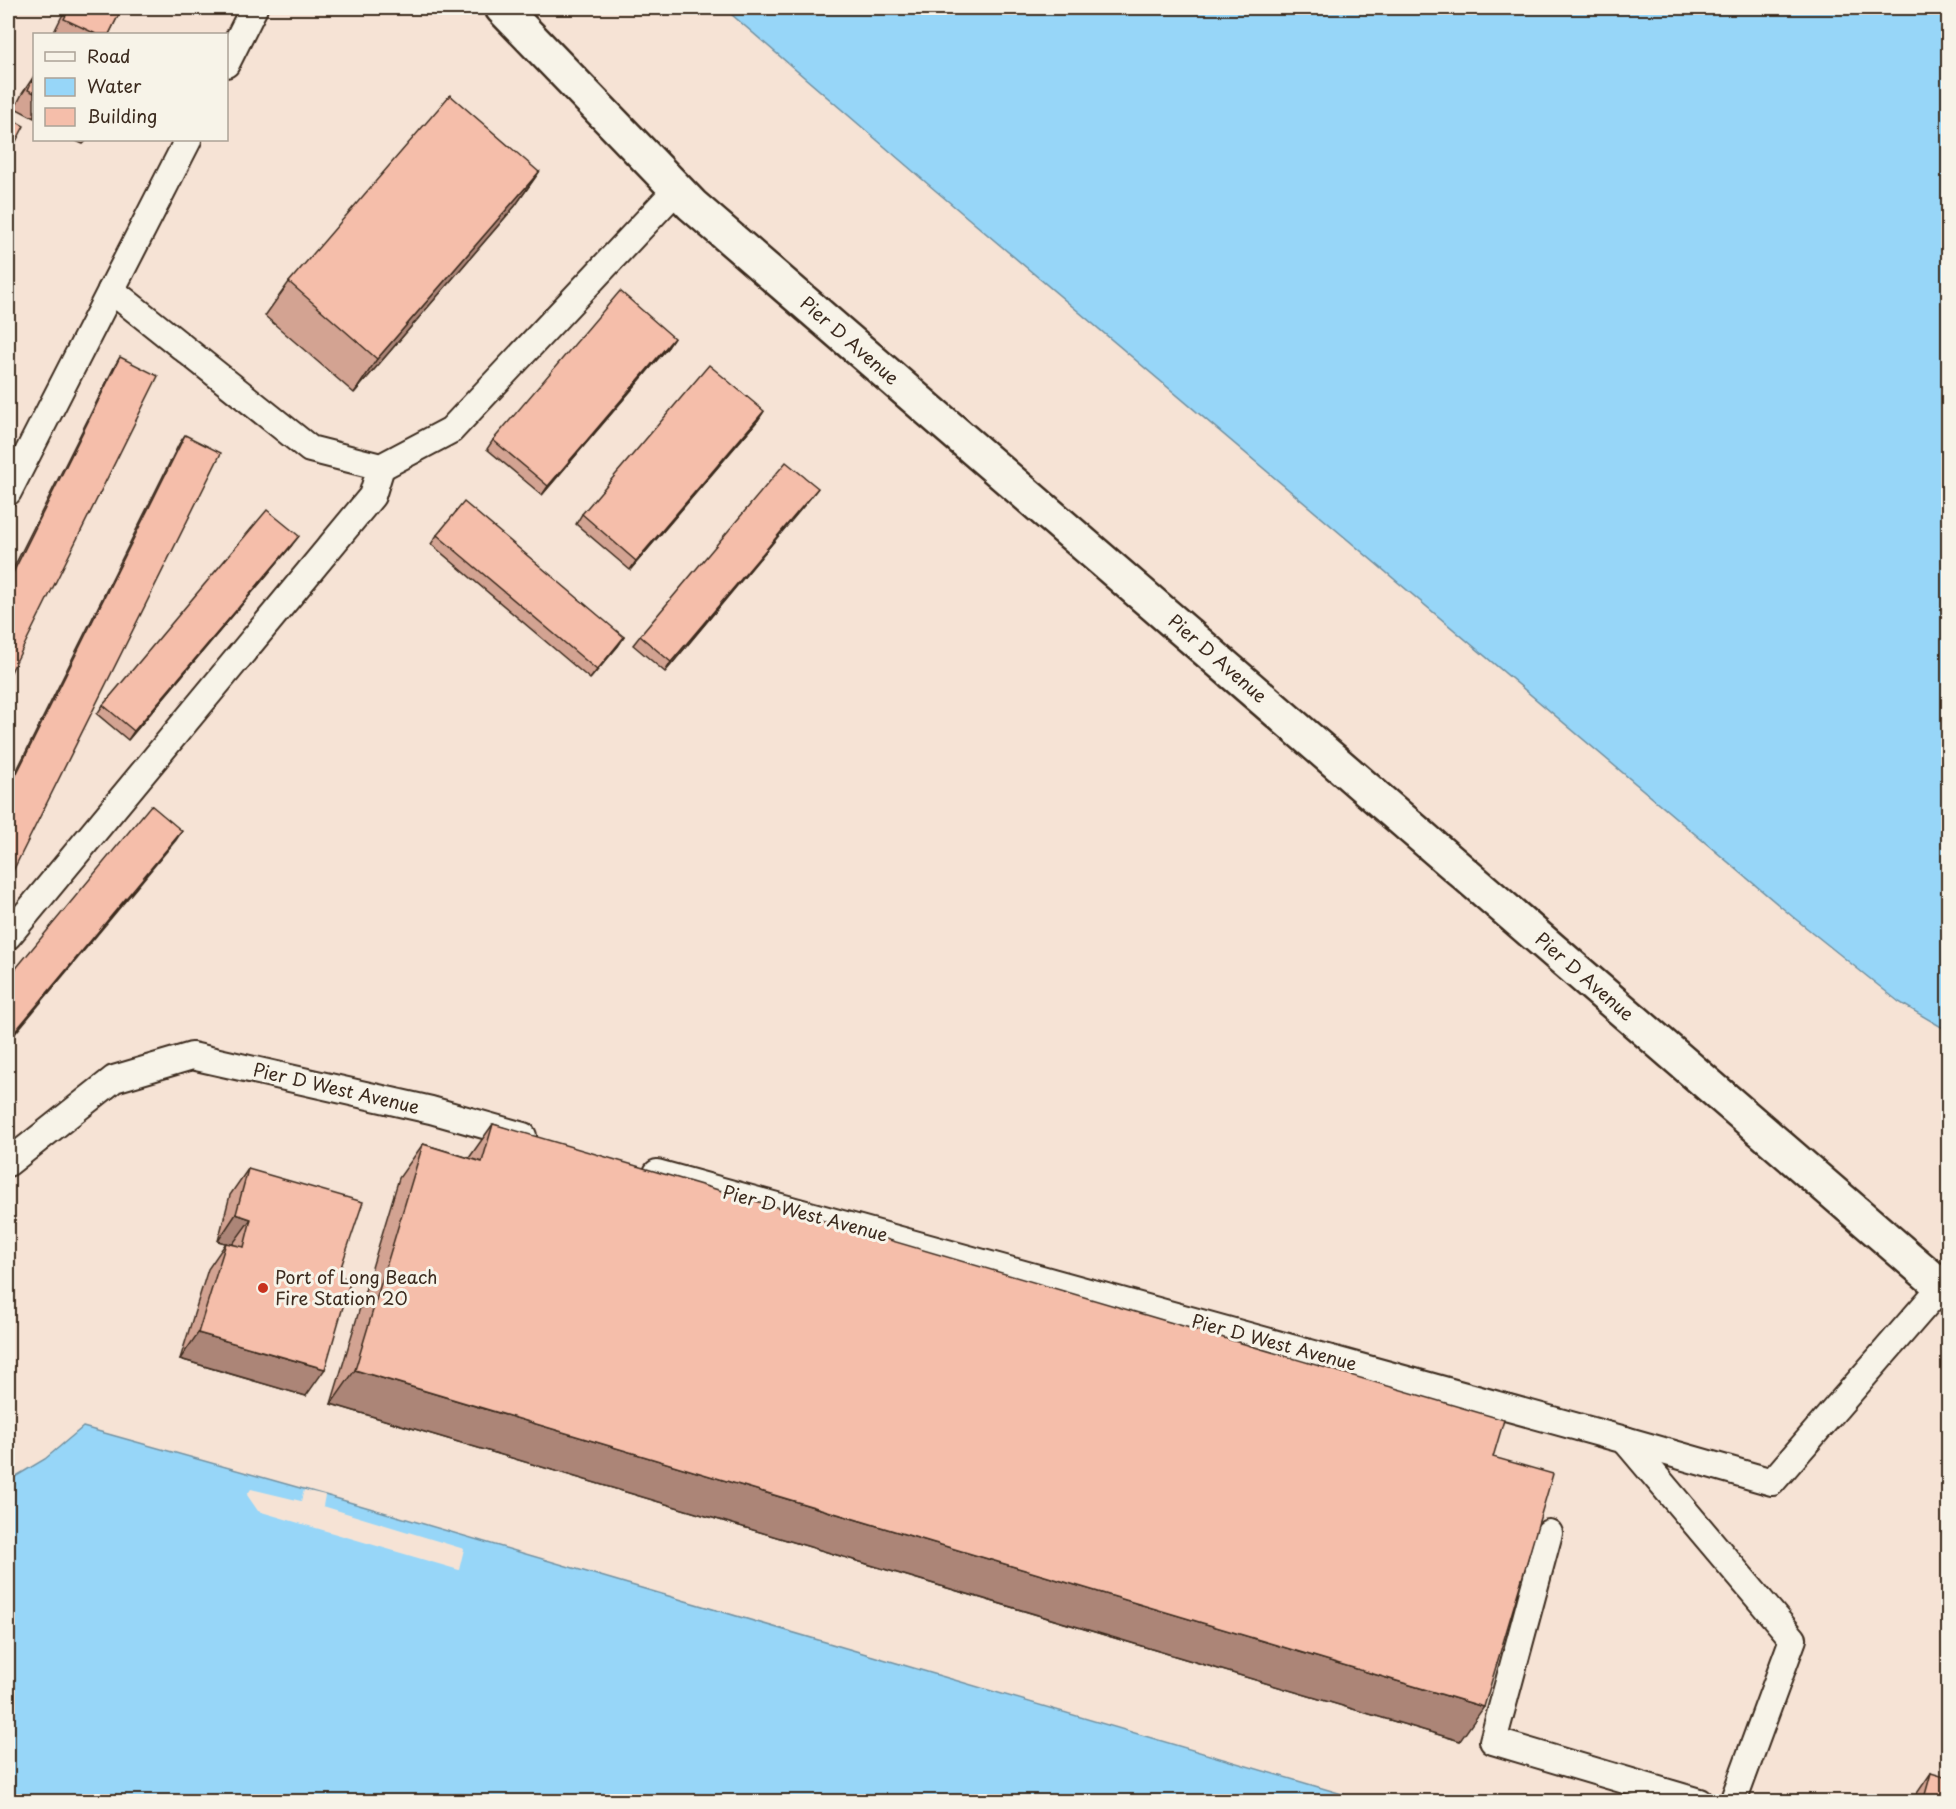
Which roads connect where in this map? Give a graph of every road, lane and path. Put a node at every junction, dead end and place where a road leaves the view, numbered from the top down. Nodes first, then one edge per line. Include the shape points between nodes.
1 (254, 8) edge
2 (502, 8) edge
3 (228, 59) edge
4 (187, 141) edge
5 (677, 189) junction
6 (111, 290) junction
7 (381, 467) junction
8 (8, 492) edge
9 (8, 936) edge
10 (546, 1142) edge
11 (8, 1163) edge
12 (638, 1167) edge
13 (1945, 1289) edge
14 (1626, 1440) junction
15 (1549, 1533) edge
16 (1699, 1802) edge
17 (1733, 1802) edge

1 - 3 lane
2 - 5 street, Pier D Avenue
4 - 6 lane
5 - 7 lane via 451,430
5 - 13 street, Pier D Avenue
6 - 7 lane via 310,449
6 - 8 lane
7 - 9 lane via 372,496
10 - 11 lane, Pier D West Avenue via 431,1110 192,1056 114,1079
12 - 14 lane, Pier D West Avenue
13 - 14 lane, Pier D West Avenue via 1772,1482
14 - 17 lane via 1793,1639
15 - 16 lane via 1493,1741

